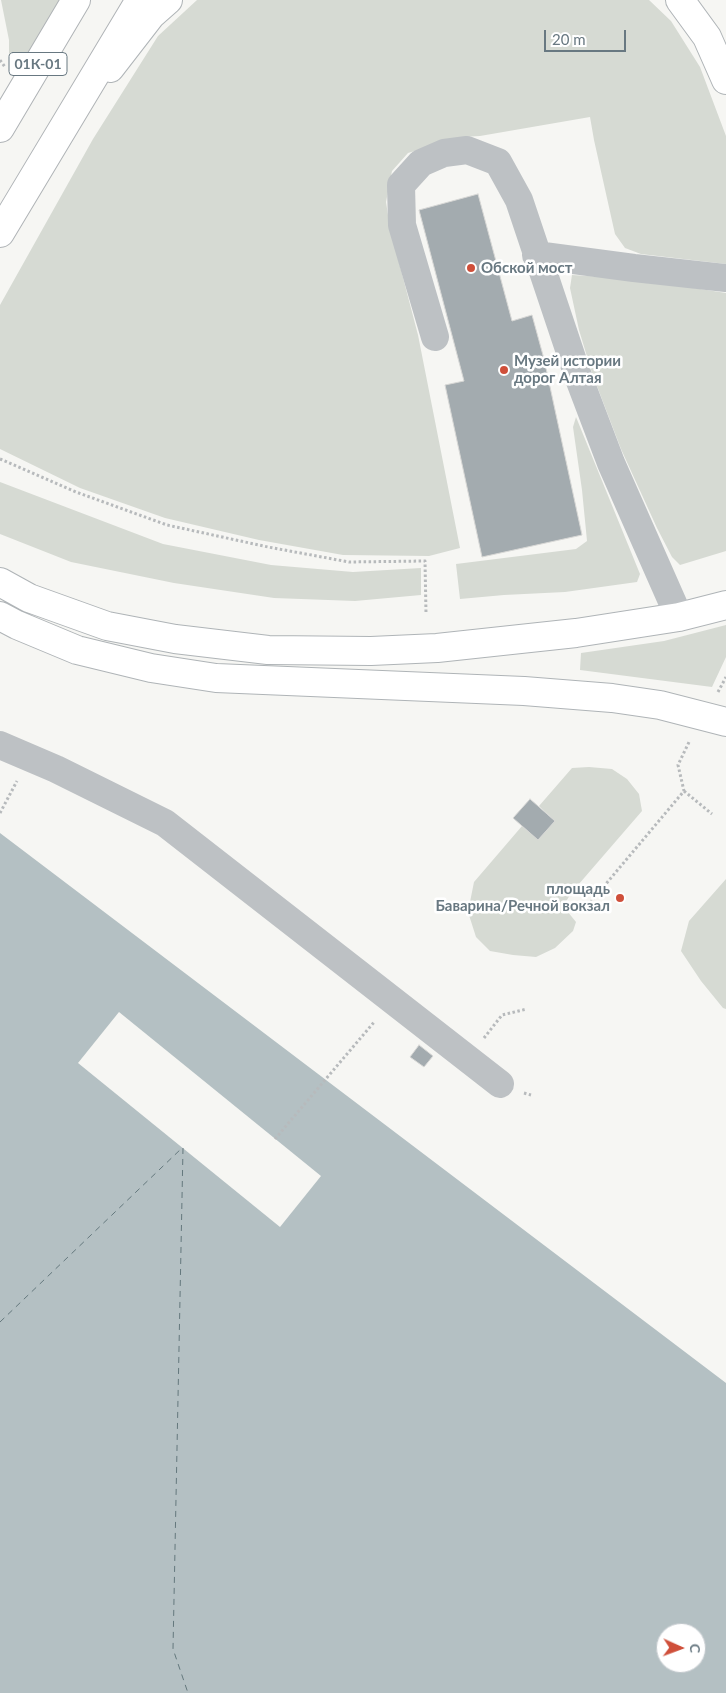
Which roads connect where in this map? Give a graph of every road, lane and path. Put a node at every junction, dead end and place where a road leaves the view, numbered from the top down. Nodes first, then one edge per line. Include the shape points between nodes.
1 (76, 0) edge
2 (140, 0) edge
3 (168, 0) edge
4 (680, 0) edge
5 (726, 80) edge
6 (64, 126) junction
7 (0, 128) edge
8 (0, 233) edge
9 (536, 255) junction
10 (726, 278) edge
11 (435, 337) dead end
12 (1, 461) edge
13 (0, 582) edge
14 (726, 605) edge
15 (426, 614) dead end
16 (0, 616) edge
17 (679, 617) junction
18 (726, 677) edge
19 (716, 719) edge
20 (0, 745) edge
21 (684, 790) junction
22 (11, 793) dead end
23 (0, 813) edge
24 (712, 814) dead end
25 (584, 910) dead end
26 (527, 1010) dead end
27 (364, 1033) dead end
28 (480, 1042) dead end
29 (500, 1084) dead end
30 (275, 1138) dead end

1 - 7 main road, 01К-01
2 - 6 main road
3 - 6 main road via 152,14
4 - 5 main road via 707,37
6 - 8 main road
9 - 10 street
9 - 11 street via 518,200 498,162 467,150 444,153 421,164 401,185 402,225
9 - 17 street via 612,463
12 - 15 path via 167,525 348,562 425,561
13 - 17 main road via 29,598 107,626 175,639 268,650 437,648
14 - 17 main road
16 - 19 main road via 77,650 152,668 216,678 524,691 612,698
18 - 19 path
19 - 21 path via 692,736 678,765
20 - 29 street via 165,823
21 - 24 path
21 - 25 path
22 - 23 path
26 - 28 path via 502,1015
27 - 30 path

